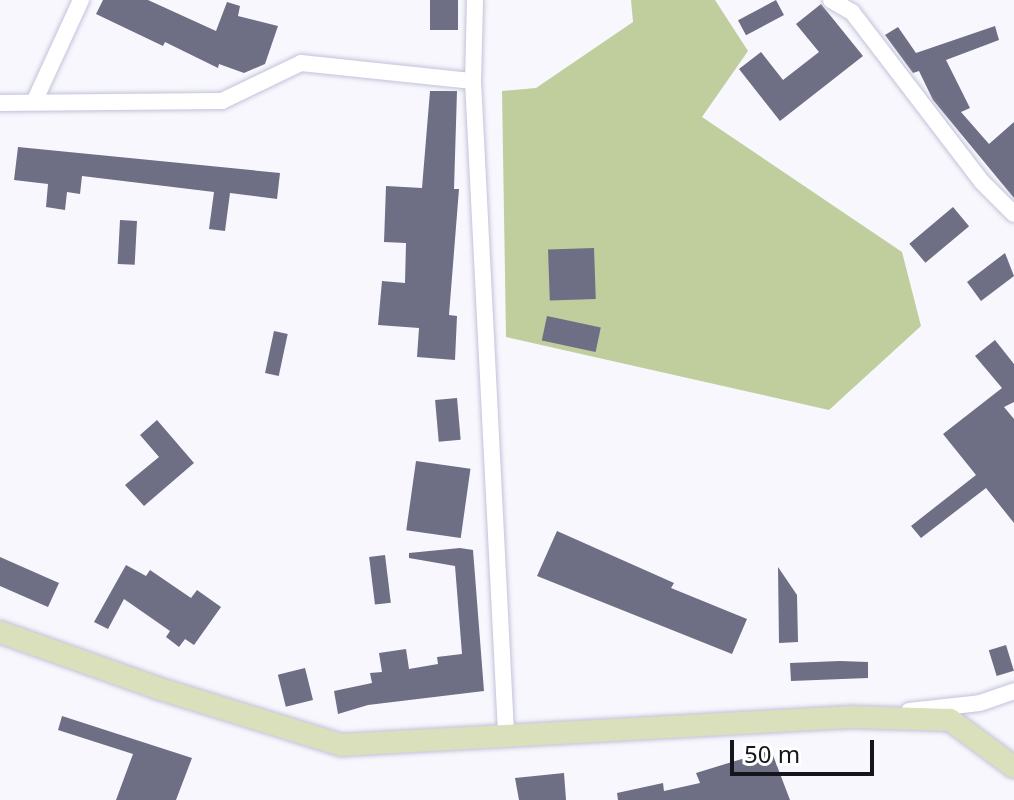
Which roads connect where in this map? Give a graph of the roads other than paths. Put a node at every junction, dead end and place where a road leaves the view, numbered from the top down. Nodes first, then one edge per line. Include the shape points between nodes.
1 (81, 0) edge
2 (475, 0) edge
3 (831, 0) edge
4 (473, 81) junction
5 (35, 100) junction
6 (0, 103) edge
7 (1014, 214) edge
8 (0, 632) edge
9 (1014, 691) edge
10 (852, 717) junction
11 (506, 732) junction
12 (1014, 767) edge

1 - 5 street
2 - 4 street
3 - 7 street via 852,12 982,182
4 - 5 street via 301,63 222,101
4 - 11 street
5 - 6 street
8 - 11 main road via 341,745
9 - 10 street via 980,703
10 - 11 main road
10 - 12 main road via 950,720

